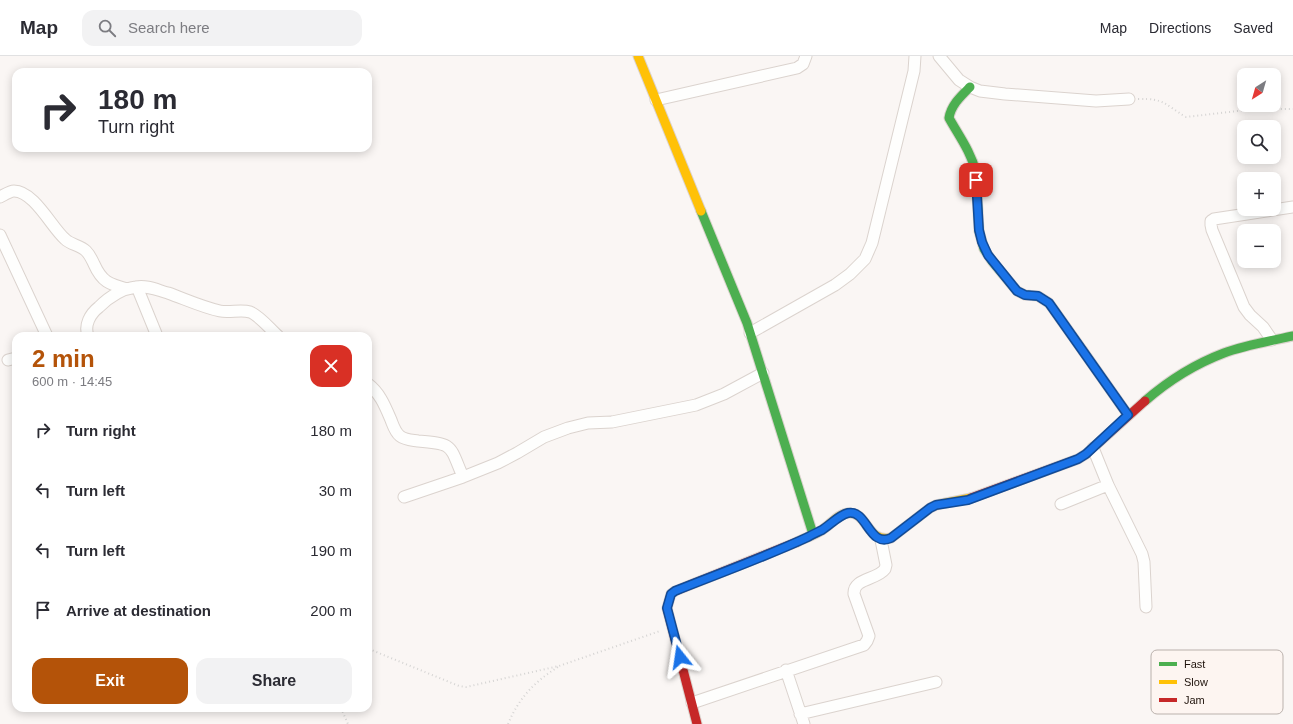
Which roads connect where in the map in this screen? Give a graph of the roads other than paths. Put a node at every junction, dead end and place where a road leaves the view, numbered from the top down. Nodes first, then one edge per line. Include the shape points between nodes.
1 (638, 56) edge
2 (806, 56) edge
3 (915, 56) edge
4 (939, 56) edge
5 (970, 87) junction
6 (1129, 99) road end
7 (656, 100) junction
8 (0, 197) edge
9 (1293, 208) edge
10 (0, 235) edge
11 (132, 288) junction
12 (45, 332) edge
13 (88, 332) edge
14 (155, 332) edge
15 (274, 332) edge
16 (750, 333) junction
17 (1293, 336) edge
18 (1272, 340) junction
19 (763, 373) junction
20 (372, 386) edge
21 (1128, 415) junction
22 (1093, 448) junction
23 (463, 477) junction
24 (1108, 485) junction
25 (404, 497) dead end
26 (1061, 504) dead end
27 (813, 534) junction
28 (881, 540) junction
29 (1146, 607) dead end
30 (786, 670) junction
31 (936, 682) dead end
32 (692, 703) junction
33 (802, 719) edge
34 (697, 724) edge

1 - 7 street
2 - 7 street via 803,64 797,68
3 - 16 street via 914,71 878,221 865,259 835,285
4 - 5 street via 955,76
5 - 6 street via 988,92 1066,99
5 - 21 street via 952,108 949,118 974,163 979,230 984,249 1017,291 1025,295 1038,296 1049,303
7 - 16 street
8 - 11 street via 14,191 28,196 65,239 86,250 104,280 110,285
9 - 18 street via 1214,219 1210,225 1244,307
10 - 12 street
11 - 13 street via 106,300 96,309 87,325
11 - 14 street
11 - 15 street via 149,287 219,311 249,312
16 - 19 street
17 - 18 street
18 - 21 street via 1224,352 1202,362 1155,392
19 - 23 street via 724,394 696,405 568,428 544,437 503,461
19 - 27 street
20 - 23 street via 382,399 394,427 401,436 449,446
21 - 22 street
22 - 24 street
22 - 28 street via 1072,462 968,500 936,505 891,538
23 - 25 street
24 - 26 street
24 - 29 street via 1142,554
27 - 28 street via 844,514 855,513
27 - 32 street via 671,594 667,608
28 - 30 street via 885,569 879,575 856,585 854,589 869,636 867,641 859,647
30 - 32 street
30 - 33 street
31 - 33 street
32 - 34 street

